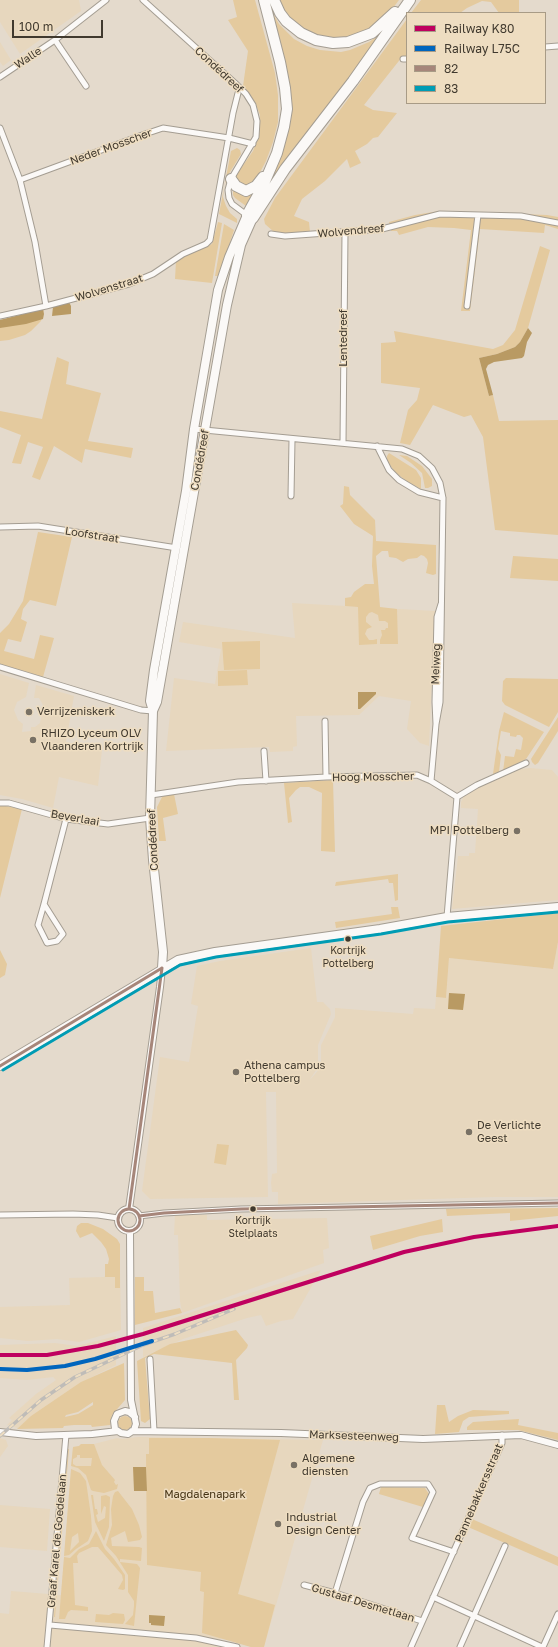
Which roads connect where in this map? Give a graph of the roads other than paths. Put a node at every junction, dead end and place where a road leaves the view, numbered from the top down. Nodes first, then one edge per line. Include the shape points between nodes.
1 (106, 0) edge
2 (142, 0) edge
3 (264, 0) edge
4 (274, 0) edge
5 (407, 0) edge
6 (410, 0) edge
7 (55, 40) junction
8 (558, 46) edge
9 (546, 47) edge
10 (0, 76) edge
11 (86, 86) dead end
12 (238, 94) dead end
13 (0, 128) edge
14 (229, 138) junction
15 (252, 144) junction
16 (272, 167) junction
17 (231, 179) junction
18 (20, 180) junction
19 (478, 215) junction
20 (250, 216) junction
21 (215, 218) joint
22 (558, 223) edge
23 (345, 233) junction
24 (271, 234) dead end
25 (46, 306) junction
26 (467, 306) dead end
27 (0, 316) edge
28 (194, 429) junction
29 (205, 430) junction
30 (292, 440) junction
31 (343, 443) junction
32 (377, 446) junction
33 (291, 496) dead end
34 (443, 498) junction
35 (0, 527) edge
36 (175, 547) junction
37 (183, 551) junction
38 (0, 667) edge
39 (153, 711) junction
40 (325, 721) dead end
41 (264, 751) dead end
42 (526, 763) dead end
43 (326, 777) junction
44 (266, 781) junction
45 (431, 781) junction
46 (151, 795) junction
47 (457, 797) junction
48 (0, 803) edge
49 (150, 818) junction
50 (66, 819) junction
51 (44, 904) junction
52 (558, 908) edge
53 (447, 917) junction
54 (162, 968) junction
55 (0, 1066) edge
56 (558, 1203) edge
57 (129, 1209) junction
58 (0, 1215) edge
59 (139, 1216) junction
60 (118, 1218) junction
61 (130, 1231) junction
62 (150, 1359) dead end
63 (131, 1400) junction
64 (125, 1411) junction
65 (135, 1416) junction
66 (136, 1424) junction
67 (114, 1426) junction
68 (132, 1431) junction
69 (151, 1431) junction
70 (0, 1432) edge
71 (118, 1432) junction
72 (102, 1433) junction
73 (66, 1435) junction
74 (502, 1435) junction
75 (558, 1444) edge
76 (505, 1546) dead end
77 (454, 1552) junction
78 (304, 1585) dead end
79 (335, 1593) junction
80 (433, 1597) junction
81 (558, 1614) edge
82 (474, 1616) junction
83 (422, 1621) junction
84 (50, 1625) junction
85 (221, 1645) edge
86 (47, 1647) edge
87 (237, 1647) edge
88 (411, 1647) edge
89 (460, 1647) edge
90 (543, 1647) edge

1 - 7 street, Walle
2 - 15 street, Condédreef via 235,83 250,100 257,121 256,137
3 - 16 highway via 282,75 287,109 281,141
4 - 5 highway via 286,21 301,33 316,40 333,43 348,42 372,33
6 - 20 highway via 353,81
7 - 10 street, Walle
7 - 11 street
8 - 9 street
12 - 14 street, Condédreef
13 - 18 street
14 - 15 street, Neder Mosscher
14 - 18 street, Neder Mosscher via 163,128
14 - 21 street, Condédreef
15 - 17 street, Condédreef
16 - 17 highway via 256,186 249,190 240,189
16 - 20 highway
17 - 20 street, Condédreef via 228,190 232,204
18 - 25 street via 35,242
19 - 22 street, Wolvendreef via 521,216
19 - 23 street, Wolvendreef via 440,214 382,229
19 - 26 street
20 - 28 main road, Condédreef via 229,257 218,290
20 - 29 main road, Condédreef via 233,276
21 - 25 street, Wolvenstraat via 210,240 206,244 183,254 153,274 129,284
23 - 24 street, Wolvendreef via 285,236
23 - 31 street, Lentedreef
25 - 27 street, Wolvenstraat
28 - 29 street, Meiweg
28 - 36 main road, Condédreef
29 - 30 street, Meiweg
29 - 37 main road, Condédreef
30 - 31 street, Meiweg
30 - 33 street
31 - 32 street, Meiweg
32 - 34 street via 389,470 399,480 419,492
32 - 34 street, Meiweg via 402,449 423,459 440,482
34 - 45 street, Meiweg via 441,604 437,617 436,724
35 - 36 street, Loofstraat via 38,526
36 - 37 street, Loofstraat
36 - 39 main road, Condédreef via 154,670 150,701
37 - 39 main road, Condédreef via 157,702
38 - 39 street via 141,710
39 - 46 main road, Condédreef
40 - 43 street, Hoog Mosscher
41 - 44 street
42 - 47 street
43 - 44 street, Hoog Mosscher
43 - 45 street, Hoog Mosscher via 417,775
44 - 46 street, Hoog Mosscher via 238,782
45 - 47 street, Hoog Mosscher
46 - 49 main road, Condédreef
47 - 53 street
48 - 50 street, Beverlaai via 9,803
49 - 50 street, Beverlaai via 108,824
49 - 54 main road, Condédreef via 163,952
50 - 51 street
51 - 51 street via 38,925 47,943 57,941 63,934
52 - 53 main road
53 - 54 main road via 215,952 178,960
54 - 55 main road
54 - 57 street
56 - 59 street via 241,1209
57 - 59 street via 137,1212
57 - 60 street via 122,1212
58 - 60 street via 73,1214
59 - 61 street via 138,1226
60 - 61 street via 121,1227
61 - 63 street
62 - 69 street
63 - 64 street
63 - 65 street
64 - 65 street
64 - 67 street via 117,1414
65 - 66 street
66 - 68 street
66 - 69 street, Marksesteenweg
67 - 71 street
67 - 72 street
68 - 69 street, Marksesteenweg
68 - 71 street via 124,1434
69 - 74 street, Marksesteenweg via 423,1439
70 - 73 street via 36,1436
71 - 72 street
72 - 73 street
73 - 84 street, Graaf Karel de Goedelaan
74 - 75 street, Marksesteenweg via 521,1435
74 - 77 street, Pannebakkersstraat via 502,1443
76 - 82 street
77 - 79 street via 412,1538 433,1492 428,1484 380,1484 370,1488 363,1502
77 - 80 street, Pannebakkersstraat
78 - 79 street, Gustaaf Desmetlaan
79 - 83 street, Gustaaf Desmetlaan
80 - 82 street
80 - 83 street, Pannebakkersstraat
81 - 90 street
82 - 89 street
82 - 90 street
83 - 88 street, Pannebakkersstraat
84 - 85 street via 196,1638
84 - 86 street, Graaf Karel de Goedelaan
85 - 87 street

